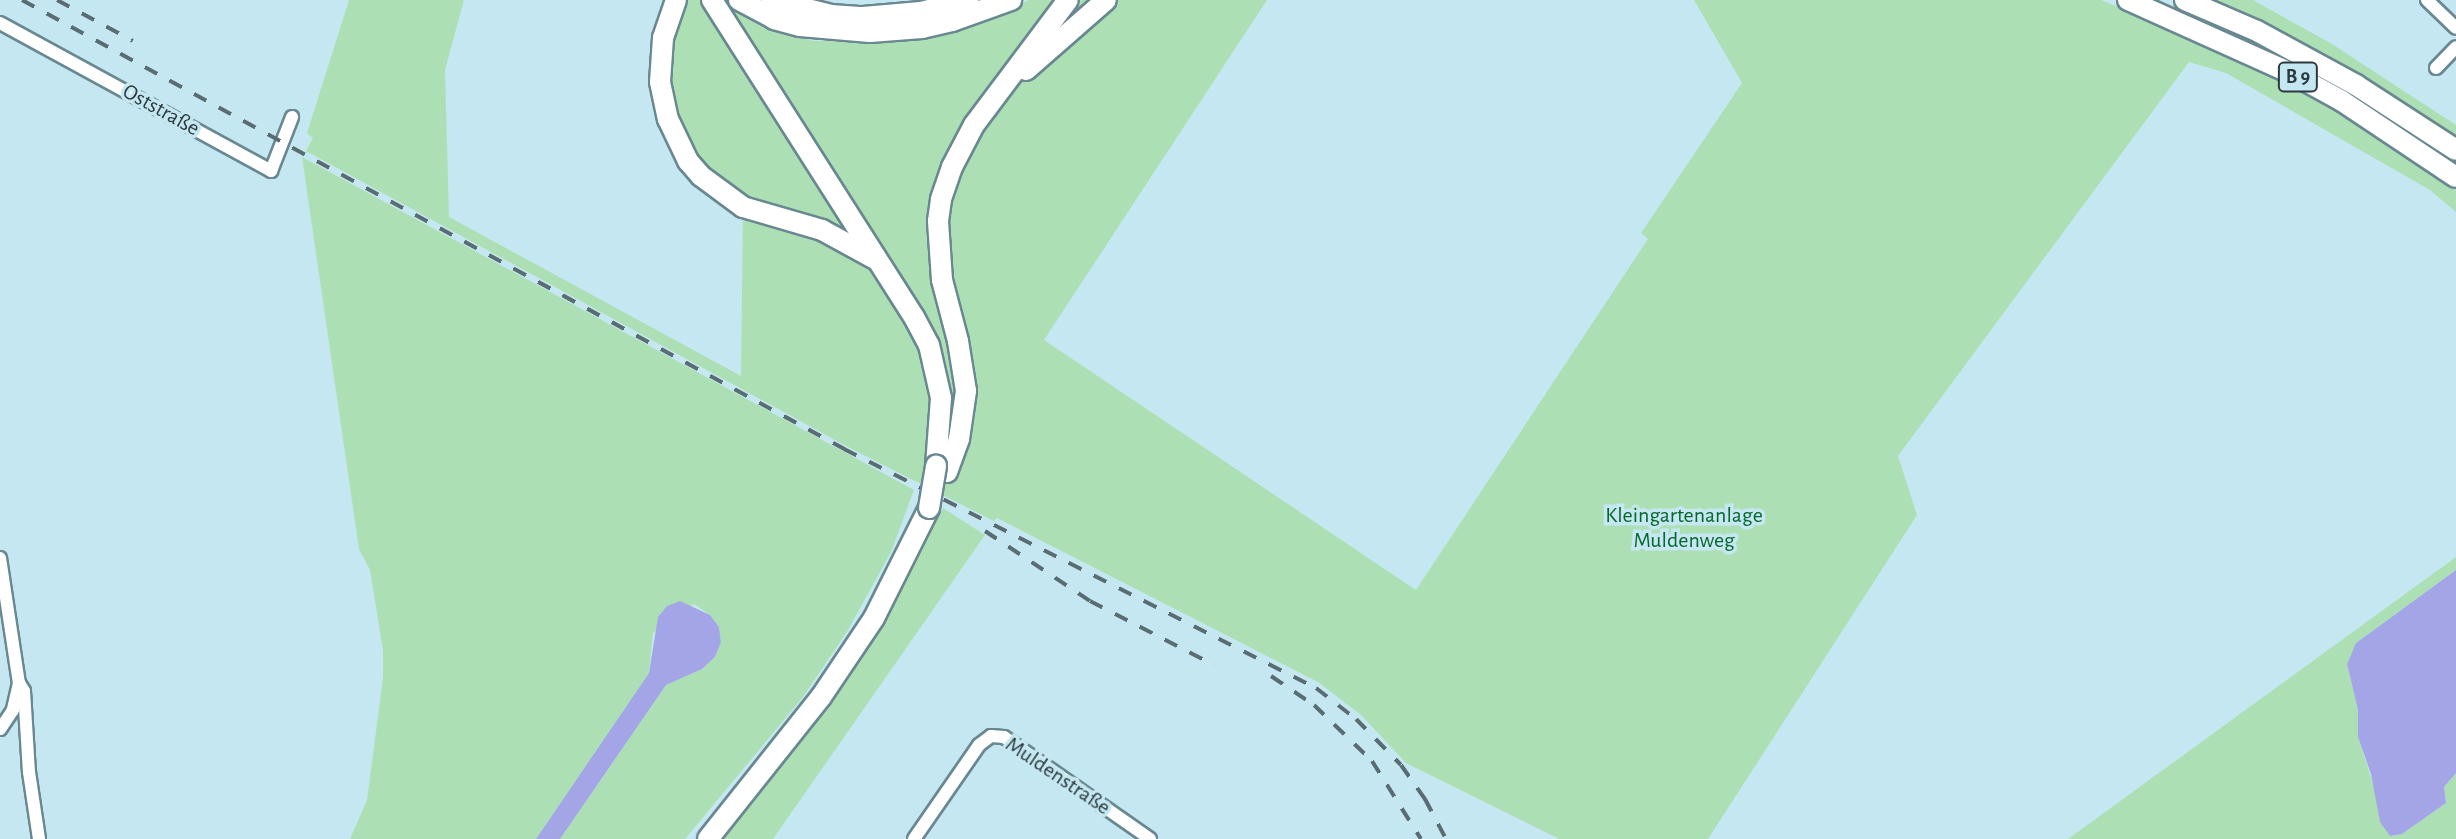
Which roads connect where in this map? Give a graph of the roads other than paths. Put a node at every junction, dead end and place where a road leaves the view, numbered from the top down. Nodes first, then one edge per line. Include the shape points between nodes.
1 (676, 0) edge
2 (712, 0) edge
3 (739, 0) edge
4 (771, 0) edge
5 (969, 0) edge
6 (1011, 0) edge
7 (1068, 0) edge
8 (1106, 0) edge
9 (2128, 0) edge
10 (2185, 0) edge
11 (2427, 0) edge
12 (0, 23) edge
13 (2456, 28) edge
14 (2456, 47) edge
15 (2436, 68) dead end
16 (983, 112) junction
17 (292, 117) dead end
18 (2456, 150) edge
19 (2456, 177) edge
20 (881, 264) junction
21 (941, 469) junction
22 (0, 558) edge
23 (19, 683) junction
24 (0, 729) edge
25 (711, 837) edge
26 (39, 839) edge
27 (914, 839) edge
28 (1150, 839) edge

1 - 20 highway via 663,38 660,82 673,134 688,161 743,207 822,230
2 - 20 highway
3 - 6 highway via 800,26 870,32 952,21
4 - 5 highway via 817,13 863,17 921,12
7 - 16 highway
8 - 16 highway
9 - 19 highway, B 9 via 2293,74
10 - 18 highway, B 9 via 2257,31 2356,85
11 - 13 street
12 - 17 street, Oststraße via 271,171
14 - 15 street
16 - 21 highway via 952,167 938,221 942,280 966,391 959,439
20 - 21 highway via 914,317 937,371
21 - 25 highway, bridge via 929,508 874,618 806,718
22 - 23 street
23 - 24 street via 13,710
23 - 26 street
27 - 28 street, Muldenstraße via 979,745 991,736 1004,737

